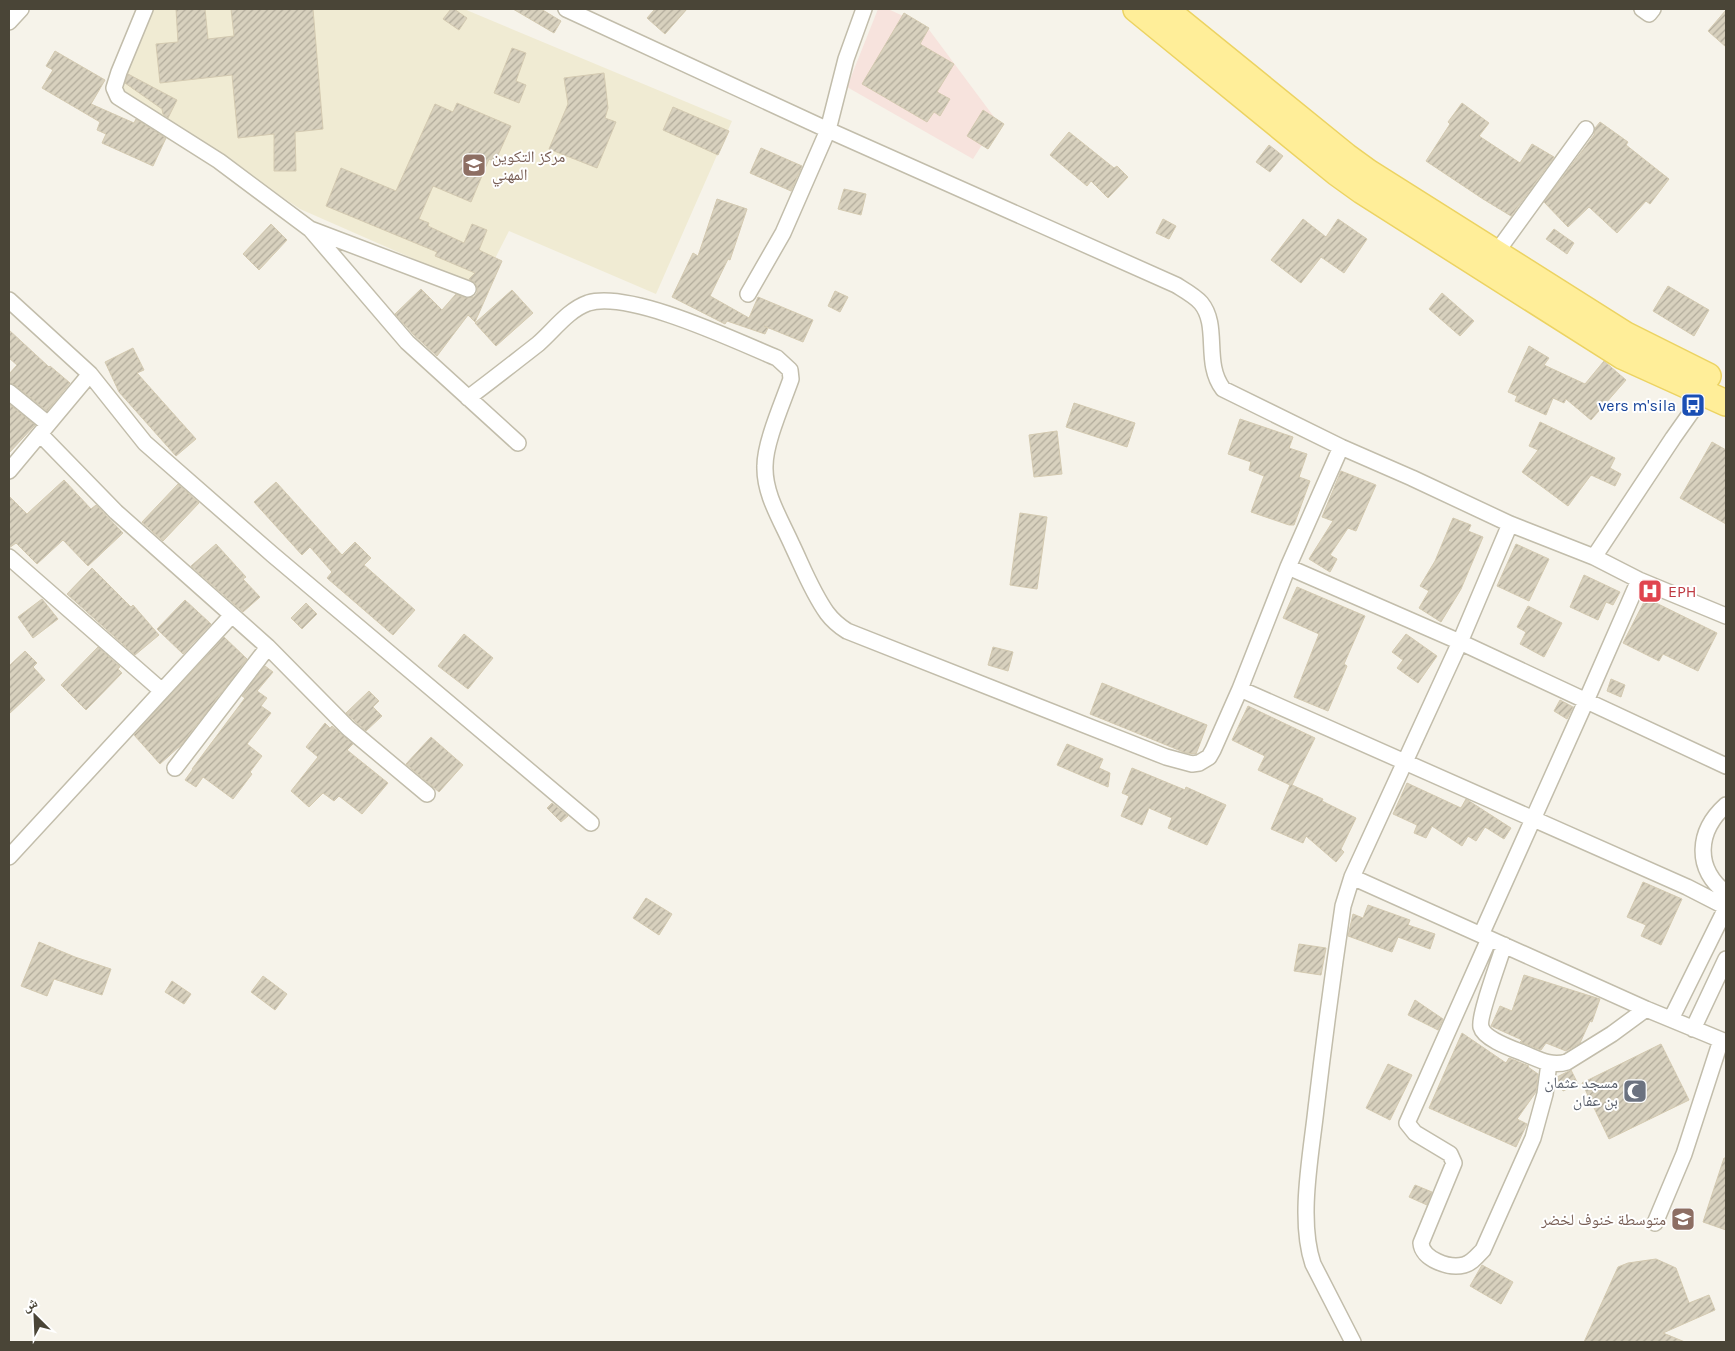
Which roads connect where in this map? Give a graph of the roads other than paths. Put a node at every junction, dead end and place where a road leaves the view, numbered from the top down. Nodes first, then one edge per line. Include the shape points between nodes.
1 (21, 9) edge
2 (145, 9) edge
3 (566, 9) edge
4 (864, 9) edge
5 (1136, 9) edge
6 (1164, 9) edge
7 (1642, 9) edge
8 (1653, 9) edge
9 (9, 22) edge
10 (1586, 129) dead end
11 (828, 130) junction
12 (310, 229) junction
13 (1496, 253) junction
14 (468, 289) dead end
15 (748, 294) dead end
16 (9, 300) edge
17 (90, 374) junction
18 (1718, 390) edge
19 (9, 392) edge
20 (468, 398) junction
21 (44, 429) junction
22 (518, 443) dead end
23 (1341, 448) junction
24 (9, 471) edge
25 (1510, 524) junction
26 (9, 557) edge
27 (1594, 557) junction
28 (1288, 567) junction
29 (1639, 580) junction
30 (232, 615) junction
31 (1726, 616) edge
32 (1460, 642) junction
33 (268, 647) junction
34 (1240, 689) junction
35 (162, 691) junction
36 (1586, 701) junction
37 (1405, 763) junction
38 (1726, 766) edge
39 (175, 768) dead end
40 (427, 794) dead end
41 (1726, 805) edge
42 (1533, 818) junction
43 (591, 823) dead end
44 (9, 856) edge
45 (1352, 877) junction
46 (1726, 893) edge
47 (1726, 907) edge
48 (1485, 937) junction
49 (1504, 945) junction
50 (1726, 959) edge
51 (1646, 1009) junction
52 (1671, 1019) junction
53 (1693, 1028) junction
54 (1724, 1041) edge
55 (1549, 1063) junction
56 (1654, 1223) dead end
57 (1353, 1342) edge

1 - 9 street
2 - 12 street via 114,88 118,97 219,161
3 - 11 street
4 - 11 street via 846,58
5 - 18 main road via 1362,191 1622,356
6 - 13 main road via 1346,156
7 - 8 street via 1649,14
10 - 13 street
11 - 15 street via 783,233
11 - 23 street via 1176,285 1202,304 1207,312 1214,374 1223,389
12 - 14 street
12 - 20 street via 407,342
13 - 18 main road
16 - 17 street
17 - 21 street
17 - 43 street via 145,443
18 - 27 street
19 - 21 street
20 - 22 street
20 - 34 street via 568,316 589,303 629,304 701,326 777,358 790,370 791,379 764,464 765,478 769,495 811,586 836,624 1166,757 1192,764 1204,760 1214,750
21 - 24 street
21 - 30 street via 116,512
23 - 25 street
23 - 28 street
25 - 27 street
25 - 32 street
26 - 35 street
27 - 29 street
28 - 32 street
28 - 34 street
29 - 31 street
29 - 36 street
30 - 33 street
30 - 35 street
32 - 36 street
32 - 37 street
33 - 39 street
33 - 40 street via 348,728
34 - 37 street
35 - 44 street
36 - 38 street
36 - 42 street
37 - 42 street
37 - 45 street
41 - 46 street via 1706,829 1703,844 1708,874
42 - 47 street
42 - 48 street
45 - 48 street
45 - 57 street via 1340,925 1309,1161 1306,1233 1313,1264
47 - 52 street
48 - 49 street
48 - 55 street via 1407,1123 1415,1133 1450,1154 1454,1160 1421,1243 1422,1250 1429,1257 1450,1266 1460,1266 1472,1261 1483,1250 1534,1138
49 - 51 street
49 - 55 street via 1488,992 1481,1027 1485,1034 1504,1046
50 - 53 street
51 - 52 street
51 - 55 street via 1567,1062
52 - 53 street
53 - 54 street
54 - 56 street via 1688,1145

